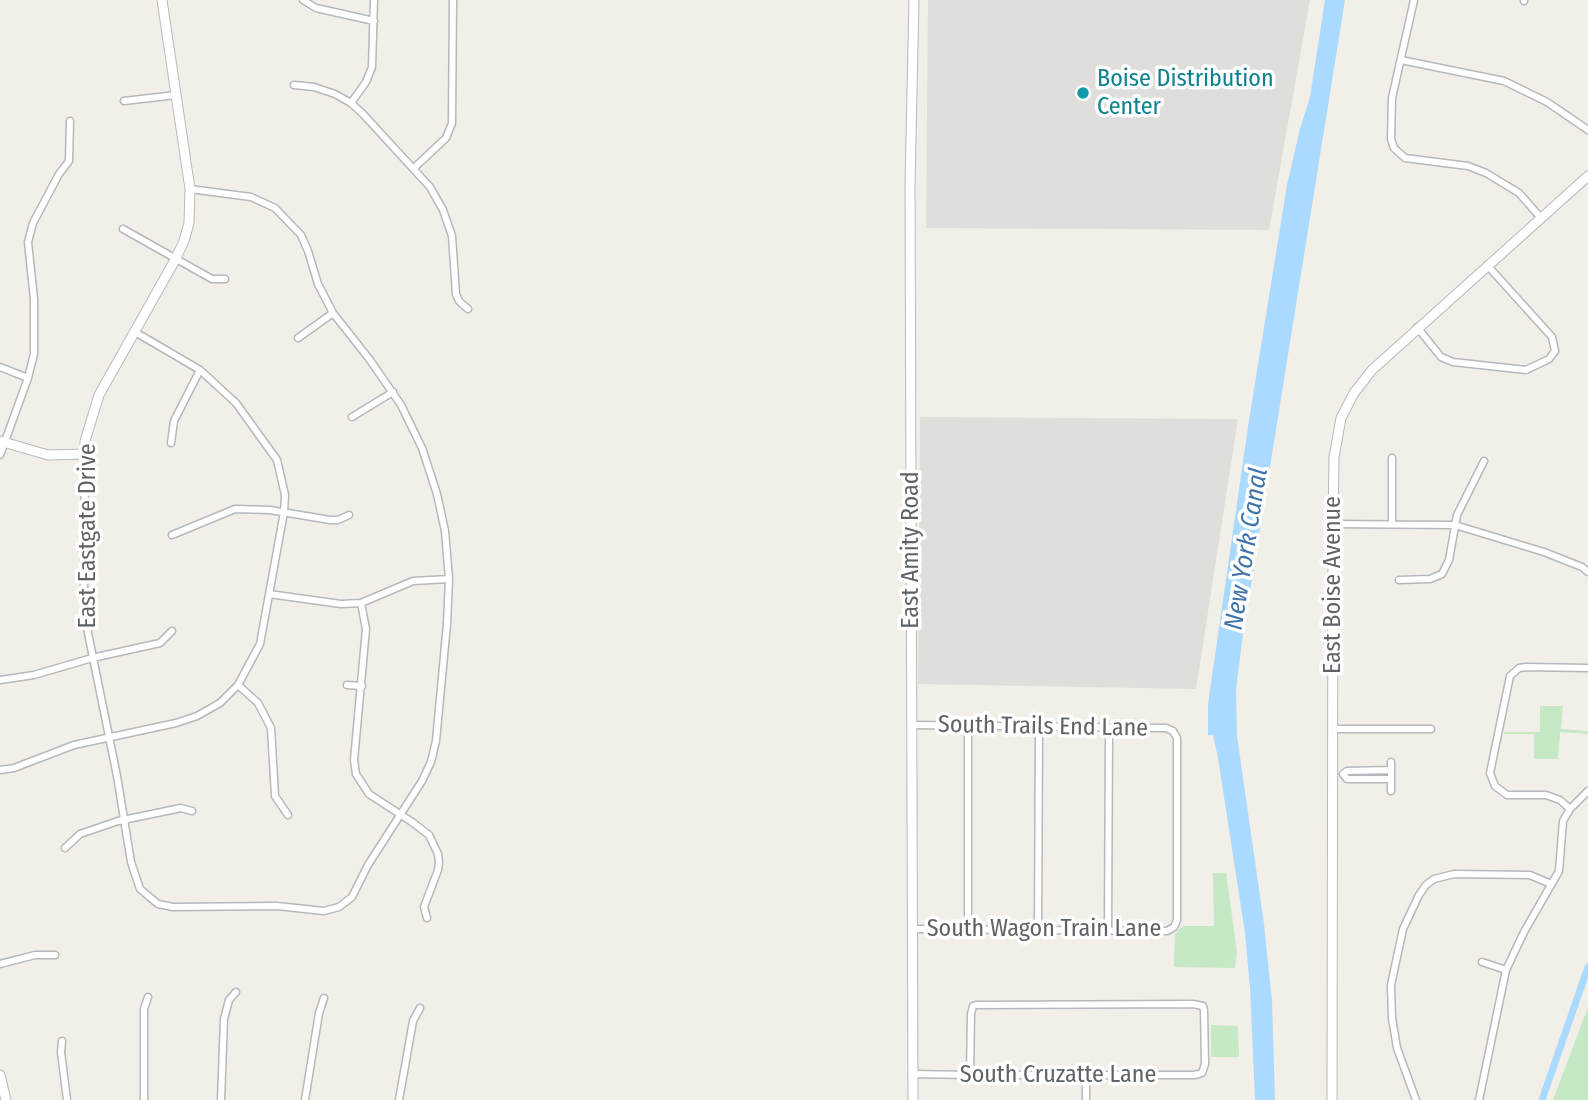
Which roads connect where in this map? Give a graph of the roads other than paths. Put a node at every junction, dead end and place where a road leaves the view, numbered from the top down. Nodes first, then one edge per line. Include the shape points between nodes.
1 (162, 0) edge
2 (303, 0) edge
3 (374, 0) edge
4 (453, 0) edge
5 (914, 0) edge
6 (1414, 0) edge
7 (374, 21) junction
8 (1401, 60) junction
9 (294, 85) dead end
10 (176, 95) junction
11 (124, 101) dead end
12 (351, 103) junction
13 (70, 121) dead end
14 (1588, 130) edge
15 (414, 168) junction
16 (1588, 176) edge
17 (190, 189) junction
18 (1541, 218) junction
19 (123, 229) dead end
20 (175, 260) junction
21 (1487, 265) junction
22 (225, 279) dead end
23 (468, 309) dead end
24 (333, 313) junction
25 (1418, 327) junction
26 (135, 332) junction
27 (298, 338) dead end
28 (0, 367) edge
29 (200, 370) junction
30 (28, 378) junction
31 (393, 392) junction
32 (352, 417) dead end
33 (2, 442) edge
34 (171, 443) dead end
35 (85, 454) junction
36 (0, 455) edge
37 (1392, 458) dead end
38 (1484, 461) dead end
39 (284, 512) junction
40 (349, 515) dead end
41 (1333, 523) junction
42 (1392, 524) junction
43 (1455, 525) junction
44 (172, 536) dead end
45 (1588, 572) edge
46 (449, 579) junction
47 (1399, 580) dead end
48 (269, 594) junction
49 (361, 603) junction
50 (172, 631) dead end
51 (92, 658) junction
52 (1588, 668) edge
53 (0, 680) edge
54 (239, 685) junction
55 (348, 685) dead end
56 (362, 686) junction
57 (912, 725) junction
58 (968, 726) junction
59 (1039, 727) junction
60 (1109, 728) junction
61 (1332, 729) junction
62 (1431, 729) dead end
63 (109, 737) junction
64 (0, 770) edge
65 (1332, 774) junction
66 (1343, 774) junction
67 (1391, 779) junction
68 (1391, 791) dead end
69 (1588, 791) edge
70 (1570, 809) junction
71 (192, 811) dead end
72 (401, 814) junction
73 (288, 815) dead end
74 (125, 819) junction
75 (65, 848) dead end
76 (1551, 884) junction
77 (427, 918) dead end
78 (1174, 927) joint
79 (913, 929) junction
80 (968, 930) junction
81 (1038, 930) junction
82 (1108, 931) junction
83 (55, 956) dead end
84 (1482, 962) dead end
85 (0, 964) edge
86 (1506, 970) junction
87 (236, 992) dead end
88 (148, 997) dead end
89 (324, 998) dead end
90 (420, 1008) dead end
91 (62, 1041) dead end
92 (912, 1074) junction
93 (0, 1075) edge
94 (970, 1075) junction
95 (1086, 1075) junction
96 (6, 1100) edge
97 (67, 1100) edge
98 (144, 1100) edge
99 (221, 1100) edge
100 (305, 1100) edge
101 (399, 1100) edge
102 (913, 1100) edge
103 (1086, 1100) edge
104 (1332, 1100) edge
105 (1416, 1100) edge
106 (1479, 1100) edge

1 - 10 street, East Eastgate Drive
2 - 7 street via 316,8
3 - 7 street
4 - 15 street via 453,123 446,138
5 - 57 street, East Amity Road
6 - 8 street
7 - 12 street via 372,67
8 - 14 street via 1504,81 1548,102
8 - 18 street via 1391,109 1394,149 1405,158 1468,166 1486,173 1519,193
9 - 12 street via 314,87
10 - 11 street
10 - 17 street, East Eastgate Drive
12 - 15 street
13 - 30 street via 69,161 33,223 28,242 34,299 34,354
15 - 23 street via 435,194 447,219 454,245 456,294
16 - 18 street, East Boise Avenue
17 - 20 street, East Eastgate Drive via 189,223
17 - 24 street via 251,197 275,208 301,235
18 - 21 street, East Boise Avenue
19 - 20 street
20 - 22 street via 212,279
20 - 26 street, East Eastgate Drive
21 - 25 street, East Boise Avenue
21 - 25 street via 1552,337 1555,351 1549,359 1526,370 1466,364 1441,357
24 - 27 street
24 - 31 street
25 - 41 street, East Boise Avenue via 1372,370 1342,418 1334,457
26 - 29 street
26 - 35 street, East Eastgate Drive via 99,395
28 - 30 street
29 - 34 street via 174,421
29 - 39 street via 236,404 277,460
30 - 33 street
31 - 32 street
31 - 46 street via 422,448 437,494
33 - 35 street via 48,454
33 - 36 street
35 - 51 street, East Eastgate Drive via 84,586
37 - 42 street
38 - 43 street
39 - 40 street via 330,520
39 - 44 street via 235,509
39 - 48 street
41 - 42 street
41 - 61 street, East Boise Avenue
42 - 43 street
43 - 45 street via 1544,552
43 - 47 street via 1442,574
46 - 49 street via 413,581
46 - 72 street via 436,741 422,781
48 - 49 street
48 - 54 street via 260,644
49 - 56 street via 366,629
50 - 51 street via 160,643
51 - 53 street
51 - 63 street, East Eastgate Drive
52 - 70 street via 1526,667 1514,671 1508,681 1490,774 1495,786 1507,795 1553,796
54 - 63 street via 197,716
54 - 73 street via 258,703 271,728 275,796
55 - 56 street
56 - 72 street via 356,774 369,794
57 - 58 street, South Trails End Lane
57 - 79 street, East Amity Road
58 - 59 street, South Trails End Lane
58 - 80 street
59 - 60 street, South Trails End Lane
59 - 81 street
60 - 78 street, South Trails End Lane via 1166,728 1177,738
60 - 82 street
61 - 62 street
61 - 65 street, East Boise Avenue
63 - 64 street
63 - 74 street, East Eastgate Drive
65 - 66 street
65 - 104 street, East Boise Avenue
66 - 67 street via 1347,779
66 - 67 street via 1391,766
67 - 68 street
69 - 70 street
70 - 76 street via 1561,829 1559,870
71 - 74 street via 181,808
72 - 74 street, East Eastgate Drive via 352,897 324,911 158,904 136,878
72 - 77 street via 429,835 438,854 438,870 424,907
74 - 75 street via 80,834
76 - 86 street
76 - 105 street via 1530,875 1454,874 1434,879 1419,895 1403,929 1391,985 1397,1048
78 - 82 street, South Wagon Train Lane
79 - 80 street, South Wagon Train Lane
79 - 92 street, East Amity Road
80 - 81 street, South Wagon Train Lane
81 - 82 street, South Wagon Train Lane
83 - 85 street via 35,955
84 - 86 street
86 - 106 street
87 - 99 street via 224,1019
88 - 98 street via 144,1009
89 - 100 street
90 - 101 street via 413,1021
91 - 97 street
92 - 94 street, South Cruzatte Lane
92 - 102 street, East Amity Road
93 - 96 street
94 - 95 street, South Cruzatte Lane
94 - 95 street, South Cruzatte Lane via 973,1006 1203,1006 1202,1073
95 - 103 street

